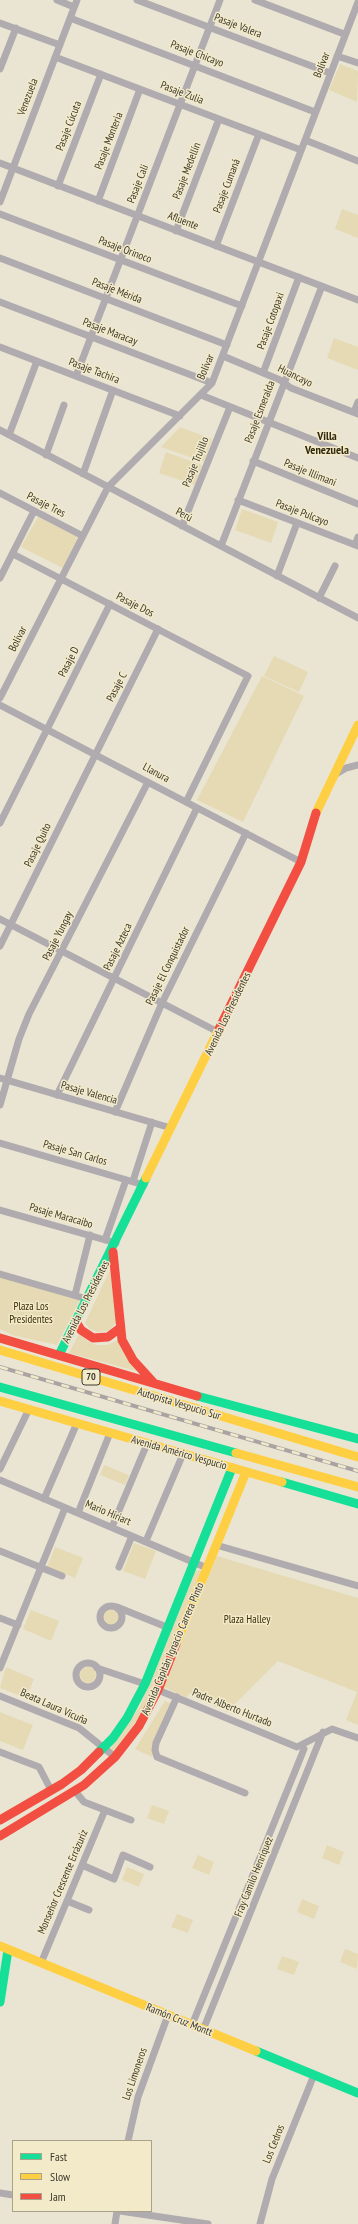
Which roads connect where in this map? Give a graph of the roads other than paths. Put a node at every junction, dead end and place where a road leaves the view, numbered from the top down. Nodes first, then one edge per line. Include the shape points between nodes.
1 (57, 0) edge
2 (137, 0) edge
3 (220, 0) edge
4 (255, 0) edge
5 (358, 2) edge
6 (76, 3) edge
7 (70, 18) junction
8 (0, 22) edge
9 (210, 27) junction
10 (16, 28) junction
11 (344, 34) junction
12 (60, 45) junction
13 (337, 56) junction
14 (55, 57) junction
15 (358, 64) edge
16 (195, 66) junction
17 (0, 69) edge
18 (330, 73) junction
19 (101, 74) junction
20 (140, 89) junction
21 (180, 104) junction
22 (315, 112) junction
23 (219, 119) junction
24 (259, 134) junction
25 (305, 140) junction
26 (301, 150) junction
27 (358, 161) edge
28 (0, 163) edge
29 (13, 168) junction
30 (58, 186) junction
31 (98, 201) junction
32 (0, 202) edge
33 (0, 214) edge
34 (137, 216) junction
35 (176, 231) junction
36 (216, 246) junction
37 (0, 258) edge
38 (120, 260) junction
39 (258, 262) junction
40 (299, 277) junction
41 (322, 286) junction
42 (106, 298) junction
43 (358, 300) edge
44 (0, 302) edge
45 (242, 306) junction
46 (91, 337) junction
47 (227, 345) junction
48 (0, 347) edge
49 (223, 356) junction
50 (37, 361) junction
51 (263, 373) junction
52 (76, 376) junction
53 (212, 383) junction
54 (283, 384) junction
55 (113, 390) junction
56 (201, 395) junction
57 (358, 402) edge
58 (64, 405) dead end
59 (230, 407) junction
60 (356, 413) edge
61 (180, 416) junction
62 (268, 422) junction
63 (0, 430) edge
64 (9, 435) junction
65 (46, 455) junction
66 (358, 458) edge
67 (253, 461) junction
68 (83, 474) junction
69 (108, 487) junction
70 (0, 493) edge
71 (238, 500) junction
72 (358, 504) edge
73 (34, 511) junction
74 (297, 523) junction
75 (182, 526) junction
76 (83, 536) junction
77 (358, 536) edge
78 (356, 545) edge
79 (221, 546) junction
80 (12, 554) junction
81 (3, 565) edge
82 (335, 566) dead end
83 (277, 576) junction
84 (0, 578) edge
85 (61, 579) junction
86 (319, 598) junction
87 (110, 604) junction
88 (358, 617) edge
89 (158, 629) junction
90 (0, 698) edge
91 (0, 705) edge
92 (358, 725) edge
93 (47, 729) junction
94 (95, 754) junction
95 (358, 765) edge
96 (334, 775) junction
97 (148, 782) junction
98 (186, 802) junction
99 (197, 808) junction
100 (0, 823) edge
101 (246, 833) junction
102 (301, 862) junction
103 (0, 918) edge
104 (11, 924) junction
105 (0, 946) edge
106 (62, 951) junction
107 (114, 978) junction
108 (162, 1003) junction
109 (218, 1032) junction
110 (4, 1080) edge
111 (57, 1095) junction
112 (0, 1105) edge
113 (115, 1112) junction
114 (152, 1122) junction
115 (172, 1128) junction
116 (0, 1144) edge
117 (130, 1181) junction
118 (144, 1184) junction
119 (0, 1210) edge
120 (90, 1236) junction
121 (105, 1240) junction
122 (114, 1246) junction
123 (0, 1274) edge
124 (75, 1295) junction
125 (87, 1299) junction
126 (76, 1322) junction
127 (120, 1328) junction
128 (0, 1338) edge
129 (0, 1350) edge
130 (59, 1355) junction
131 (153, 1382) junction
132 (0, 1387) edge
133 (0, 1401) edge
134 (29, 1410) junction
135 (76, 1423) junction
136 (110, 1433) junction
137 (358, 1439) edge
138 (147, 1444) junction
139 (183, 1454) junction
140 (358, 1457) edge
141 (232, 1468) junction
142 (0, 1469) edge
143 (246, 1472) junction
144 (0, 1480) edge
145 (358, 1487) edge
146 (44, 1499) junction
147 (358, 1504) edge
148 (65, 1508) junction
149 (78, 1513) junction
150 (112, 1527) junction
151 (132, 1536) junction
152 (146, 1541) junction
153 (216, 1545) junction
154 (0, 1551) edge
155 (195, 1562) junction
156 (41, 1567) junction
157 (119, 1567) dead end
158 (207, 1568) junction
159 (62, 1576) dead end
160 (358, 1586) edge
161 (117, 1608) dead end
162 (0, 1618) edge
163 (18, 1625) junction
164 (169, 1628) junction
165 (0, 1668) edge
166 (97, 1668) dead end
167 (145, 1684) junction
168 (158, 1690) junction
169 (0, 1696) edge
170 (177, 1697) junction
171 (323, 1732) junction
172 (358, 1738) edge
173 (104, 1748) junction
174 (301, 1748) junction
175 (0, 1752) edge
176 (316, 1754) junction
177 (115, 1757) junction
178 (52, 1790) junction
179 (75, 1791) junction
180 (245, 1793) dead end
181 (105, 1810) junction
182 (0, 1820) edge
183 (131, 1820) dead end
184 (0, 1836) edge
185 (82, 1865) junction
186 (150, 1867) dead end
187 (67, 1901) junction
188 (90, 1910) dead end
189 (4, 1948) edge
190 (41, 1963) junction
191 (0, 2002) edge
192 (168, 2015) junction
193 (192, 2025) junction
194 (203, 2030) junction
195 (314, 2075) junction
196 (357, 2089) edge
197 (128, 2140) edge
198 (0, 2193) edge
199 (12, 2195) edge
200 (119, 2212) edge
201 (126, 2212) edge
202 (115, 2224) edge
203 (208, 2224) edge
204 (260, 2224) edge

1 - 6 street
2 - 9 street, Pasaje Valera
3 - 9 street, Pasaje Cali
4 - 11 street
5 - 11 street, Bolívar
6 - 7 street, Venezuela
7 - 12 street, Venezuela
7 - 16 street, Pasaje Chicayo
8 - 10 street
9 - 16 street, Pasaje Cali
9 - 18 street, Pasaje Valera
10 - 12 street
10 - 17 street
11 - 13 street, Bolívar
12 - 14 street, Venezuela
13 - 15 street
13 - 18 street, Bolívar
14 - 19 street, Pasaje Zulia
14 - 29 street, Venezuela
16 - 21 street, Pasaje Cali
16 - 22 street, Pasaje Chicayo
18 - 22 street, Bolívar
19 - 20 street, Pasaje Zulia
19 - 30 street, Pasaje Cúcuta
20 - 21 street, Pasaje Zulia
20 - 31 street, Pasaje Monteria
21 - 23 street, Pasaje Zulia
21 - 34 street, Pasaje Cali
22 - 25 street, Bolívar
23 - 24 street, Pasaje Zulia
23 - 35 street, Pasaje Medellín
24 - 26 street, Pasaje Zulia
24 - 36 street, Pasaje Cumaná
25 - 26 street, Bolívar
25 - 27 street
26 - 39 street, Bolívar
28 - 29 street, Afluente
29 - 30 street, Afluente
29 - 32 street, Venezuela
30 - 31 street, Afluente
31 - 34 street, Afluente
33 - 38 street, Pasaje Orinoco
34 - 35 street, Afluente
34 - 38 street, Pasaje Cali
35 - 36 street, Afluente
36 - 39 street, Afluente
37 - 42 street, Pasaje Mérida
38 - 42 street, Pasaje Cali
38 - 45 street, Pasaje Orinoco
39 - 40 street, Afluente
39 - 45 street, Bolívar
40 - 41 street, Afluente
40 - 51 street, Pasaje Cotopaxi
41 - 43 street, Afluente
41 - 54 street, Pasaje Esmeralda
42 - 46 street, Pasaje Cali
42 - 47 street, Pasaje Mérida
44 - 46 street, Pasaje Maracay
45 - 47 street, Bolívar
46 - 52 street, Pasaje Cali
46 - 53 street, Pasaje Maracay
47 - 49 street, Bolívar
48 - 50 street, Pasaje Tachira
49 - 51 street, Huancayo
49 - 53 street, Bolívar
50 - 52 street, Pasaje Tachira
50 - 64 street
51 - 54 street, Huancayo via 280,380
52 - 55 street, Pasaje Tachira
53 - 56 street, Bolívar
54 - 60 street, Huancayo
54 - 62 street, Pasaje Esmeralda
55 - 61 street, Pasaje Tachira
55 - 68 street
56 - 59 street
56 - 61 street, Bolívar
57 - 60 street
58 - 65 street
59 - 62 street
59 - 75 street, Pasaje Trujillo
61 - 69 street, Bolívar
62 - 66 street
62 - 67 street, Pasaje Esmeralda
63 - 64 street, Perú
64 - 65 street, Perú
65 - 68 street, Perú
67 - 71 street, Pasaje Esmeralda
67 - 72 street, Pasaje Illimani
68 - 69 street, Perú
69 - 75 street, Perú
69 - 76 street, Bolívar
70 - 73 street, Pasaje Tres
71 - 74 street, Pasaje Pulcayo
71 - 79 street, Pasaje Esmeralda
73 - 76 street, Pasaje Tres
73 - 80 street
74 - 78 street, Pasaje Pulcayo
74 - 83 street
75 - 79 street, Perú
76 - 85 street, Bolívar
77 - 78 street
79 - 83 street, Perú
80 - 81 street
80 - 85 street, Pasaje Dos
81 - 84 street
82 - 86 street
83 - 86 street, Perú
85 - 87 street, Pasaje Dos
85 - 90 street, Bolívar
86 - 88 street, Perú
87 - 89 street, Pasaje Dos
87 - 93 street, Pasaje D
89 - 94 street, Pasaje C
89 - 98 street, Pasaje Dos via 248,676
91 - 93 street, Llanura
92 - 96 main road, Avenida Los Presidentes
93 - 94 street, Llanura
93 - 100 street, Pasaje D
94 - 97 street, Llanura
94 - 104 street, Pasaje Quito
95 - 96 street
96 - 102 main road, Avenida Los Presidentes via 310,828
97 - 98 street, Llanura
97 - 106 street, Pasaje Yungay
98 - 99 street, Llanura
99 - 101 street, Llanura
99 - 107 street, Pasaje Azteca
101 - 102 street, Llanura
101 - 108 street, Pasaje El Conquistador
102 - 109 main road, Avenida Los Presidentes
103 - 104 street
104 - 105 street, Pasaje Quito
104 - 106 street
106 - 107 street
106 - 110 street, Pasaje Yungay via 23,1027
107 - 108 street
107 - 111 street, Pasaje Azteca
108 - 109 street
108 - 113 street, Pasaje El Conquistador
109 - 115 main road, Avenida Los Presidentes
110 - 111 street, Pasaje Valencia
110 - 112 street, Pasaje Yungay
111 - 113 street, Pasaje Valencia
113 - 114 street, Pasaje Valencia
114 - 115 street, Pasaje Valencia
114 - 117 street
115 - 118 main road, Avenida Los Presidentes
116 - 117 street, Pasaje San Carlos
117 - 118 street, Pasaje San Carlos
117 - 121 street
118 - 122 main road, Avenida Los Presidentes
119 - 120 street, Pasaje Maracaibo
120 - 121 street, Pasaje Maracaibo
120 - 124 street
121 - 122 street, Pasaje Maracaibo
122 - 125 main road, Avenida Los Presidentes
122 - 127 main road, Avenida Los Presidentes
123 - 124 street
124 - 125 street
125 - 126 main road, Avenida Los Presidentes
126 - 127 main road via 84,1334 93,1338 108,1337
126 - 130 main road, Avenida Los Presidentes
127 - 131 main road, Avenida Los Presidentes via 125,1348
128 - 130 main road
129 - 140 main road, Autopista Vespucio Sur / 70
130 - 131 main road
131 - 137 main road
132 - 145 main road
133 - 134 main road, Avenida Américo Vespucio
134 - 135 main road, Avenida Américo Vespucio
134 - 142 street
135 - 136 main road, Avenida Américo Vespucio
135 - 146 street
136 - 138 main road, Avenida Américo Vespucio
136 - 149 street
138 - 139 main road, Avenida Américo Vespucio
138 - 150 street
139 - 141 main road, Avenida Américo Vespucio
139 - 152 street
141 - 143 main road, Avenida Américo Vespucio
141 - 155 main road, Avenida Capitán Ignacio Carrera Pinto
143 - 147 main road, Avenida Américo Vespucio
143 - 153 main road, Avenida Capitán Ignacio Carrera Pinto
144 - 146 street, Mario Hiriart
146 - 148 street, Mario Hiriart
148 - 149 street, Mario Hiriart
148 - 156 street
149 - 150 street, Mario Hiriart
150 - 151 street, Mario Hiriart
151 - 152 street, Mario Hiriart
151 - 157 street
152 - 155 street, Mario Hiriart
153 - 158 main road, Avenida Capitán Ignacio Carrera Pinto
153 - 160 street
154 - 156 street
155 - 158 street, Mario Hiriart
155 - 164 main road, Avenida Capitán Ignacio Carrera Pinto
156 - 159 street
156 - 163 street
158 - 168 main road, Avenida Capitán Ignacio Carrera Pinto
161 - 164 street
162 - 163 street
163 - 165 street
164 - 167 main road, Avenida Capitán Ignacio Carrera Pinto
166 - 167 street
167 - 173 main road, Avenida Capitán Ignacio Carrera Pinto via 127,1718
168 - 170 street, Padre Alberto Hurtado
168 - 177 main road, Avenida Capitán Ignacio Carrera Pinto via 139,1726
169 - 173 street, Beata Laura Vicuña via 72,1725
170 - 174 street, Padre Alberto Hurtado
170 - 180 street via 156,1743 158,1757
171 - 172 street via 332,1729
171 - 174 street
171 - 176 street, Fray Camilo Henríquez
173 - 177 street, Beata Laura Vicuña
173 - 178 main road, Avenida Capitán Ignacio Carrera Pinto via 81,1770
174 - 176 street, Padre Alberto Hurtado
174 - 193 street, Fray Camilo Henríquez
175 - 178 street via 39,1768
176 - 194 street, Fray Camilo Henríquez
177 - 179 main road, Avenida Capitán Ignacio Carrera Pinto
178 - 182 main road, Avenida Capitán Ignacio Carrera Pinto
179 - 181 street via 84,1802
179 - 184 main road, Avenida Capitán Ignacio Carrera Pinto
181 - 183 street
181 - 185 street, Monseñor Crescente Errázuriz
185 - 186 street via 114,1879 124,1855
185 - 187 street, Monseñor Crescente Errázuriz
187 - 188 street
187 - 190 street, Monseñor Crescente Errázuriz
189 - 190 main road, Ramón Cruz Montt
189 - 191 main road
190 - 192 main road, Ramón Cruz Montt
192 - 193 main road, Ramón Cruz Montt
192 - 197 street, Los Limoneros via 140,2091
193 - 194 main road, Ramón Cruz Montt
194 - 195 main road, Ramón Cruz Montt
195 - 196 main road, Ramón Cruz Montt
195 - 204 street, Los Cedros via 272,2179
198 - 199 street
200 - 202 street
201 - 203 street

